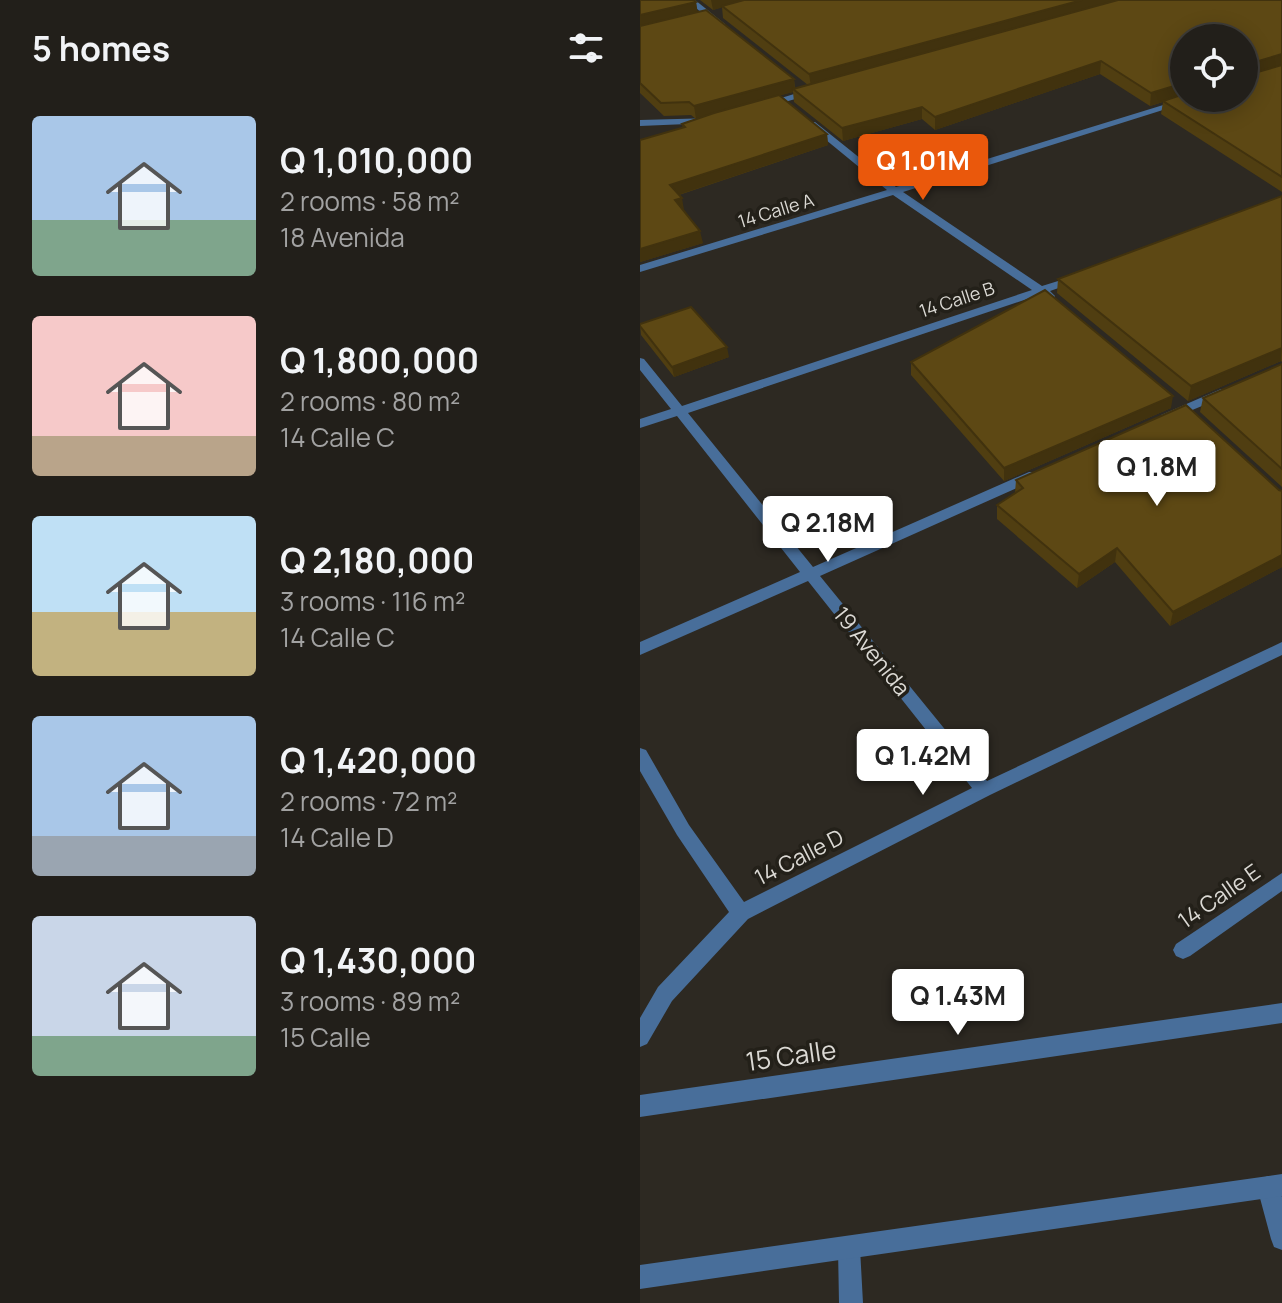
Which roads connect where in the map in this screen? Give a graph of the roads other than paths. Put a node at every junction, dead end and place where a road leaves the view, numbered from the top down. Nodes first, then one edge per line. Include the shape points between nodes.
1 (690, 0) edge
2 (726, 12) edge
3 (710, 16) junction
4 (696, 19) edge
5 (735, 35) edge
6 (796, 83) edge
7 (823, 89) edge
8 (808, 93) junction
9 (783, 100) junction
10 (1170, 106) edge
11 (755, 107) edge
12 (794, 109) edge
13 (726, 115) edge
14 (806, 118) edge
15 (712, 119) junction
16 (640, 123) edge
17 (669, 135) edge
18 (896, 192) junction
19 (640, 269) edge
20 (1085, 275) edge
21 (1043, 291) junction
22 (1055, 301) edge
23 (640, 362) edge
24 (1240, 385) edge
25 (676, 410) junction
26 (1155, 421) edge
27 (640, 424) edge
28 (1055, 466) edge
29 (811, 575) junction
30 (1282, 648) edge
31 (640, 649) edge
32 (640, 755) edge
33 (984, 790) junction
34 (1282, 881) edge
35 (741, 913) junction
36 (1183, 950) dead end
37 (1282, 1013) edge
38 (640, 1037) edge
39 (640, 1106) edge
40 (1275, 1186) edge
41 (1282, 1239) edge
42 (849, 1248) junction
43 (640, 1277) edge
44 (851, 1303) edge

1 - 3 street
2 - 3 street
3 - 4 street
3 - 5 street
6 - 8 street
7 - 8 street
8 - 9 street
9 - 11 street
9 - 12 street
10 - 18 street, 14 Calle A
13 - 15 street
14 - 18 street
15 - 16 street
15 - 17 street
18 - 19 street, 14 Calle A
18 - 21 street
20 - 21 street, 14 Calle B
21 - 22 street
21 - 25 street, 14 Calle B
23 - 25 street, 19 Avenida
24 - 26 street
25 - 27 street, 14 Calle B
25 - 29 street, 19 Avenida
28 - 29 street
29 - 31 street
29 - 33 street, 19 Avenida
30 - 33 street, 14 Calle D
32 - 35 street via 683,830
33 - 35 street, 14 Calle D
34 - 36 street, 14 Calle E
35 - 38 street, 14 Calle D via 665,994
37 - 39 street, 15 Calle
40 - 41 street
40 - 42 street
42 - 43 street
42 - 44 street

